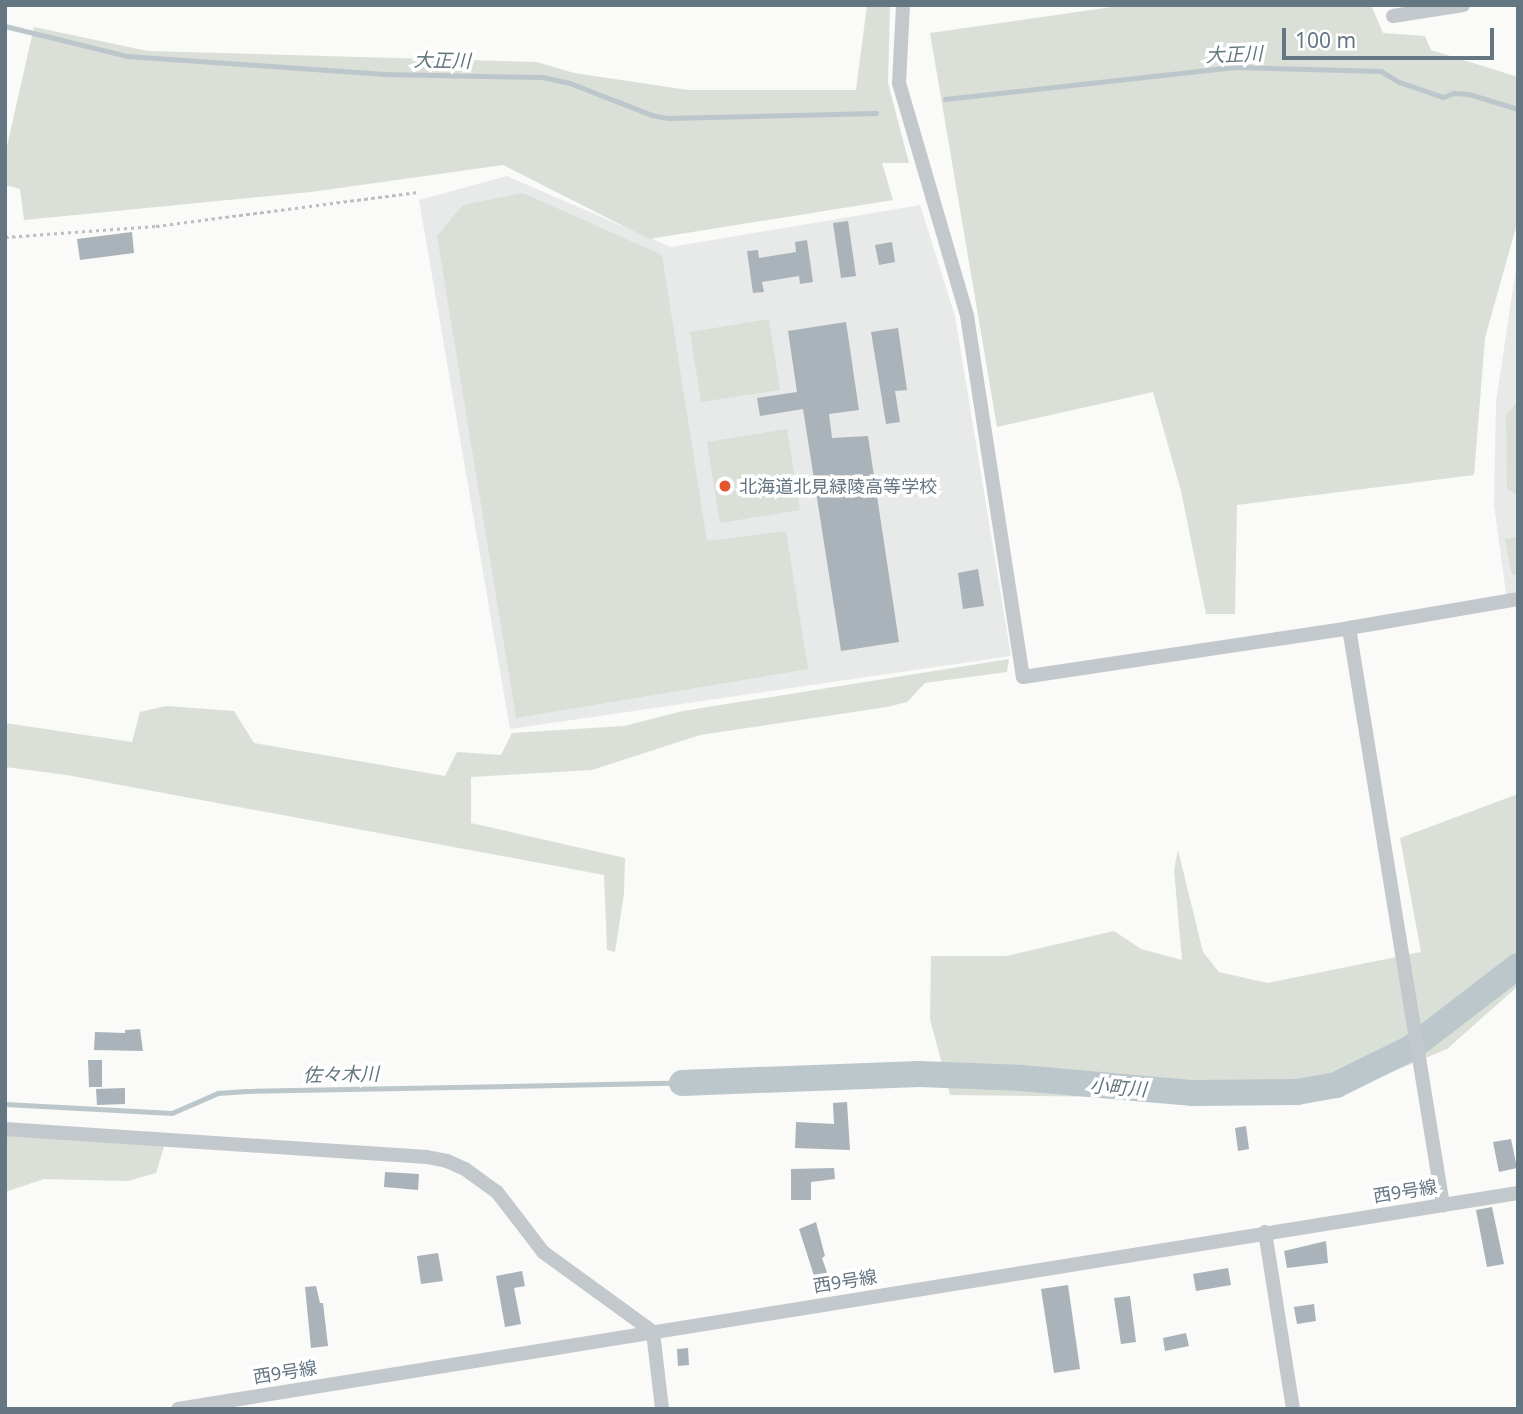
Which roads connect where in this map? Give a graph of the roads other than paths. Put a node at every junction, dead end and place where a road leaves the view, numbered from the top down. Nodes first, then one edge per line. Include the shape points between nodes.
1 (904, 5) edge
2 (1463, 5) edge
3 (1393, 16) dead end
4 (1518, 599) edge
5 (1349, 628) junction
6 (5, 1129) edge
7 (1518, 1193) edge
8 (1443, 1205) junction
9 (1265, 1232) junction
10 (653, 1332) junction
11 (178, 1409) edge
12 (662, 1409) edge
13 (1293, 1409) edge

1 - 5 street via 899,83 967,316 1023,677
2 - 3 street
4 - 5 street
5 - 8 street
6 - 10 street via 447,1161 497,1192 543,1252
7 - 8 street, 西9号線
8 - 9 street, 西9号線
9 - 10 street, 西9号線
9 - 13 street
10 - 11 street, 西9号線
10 - 12 street

